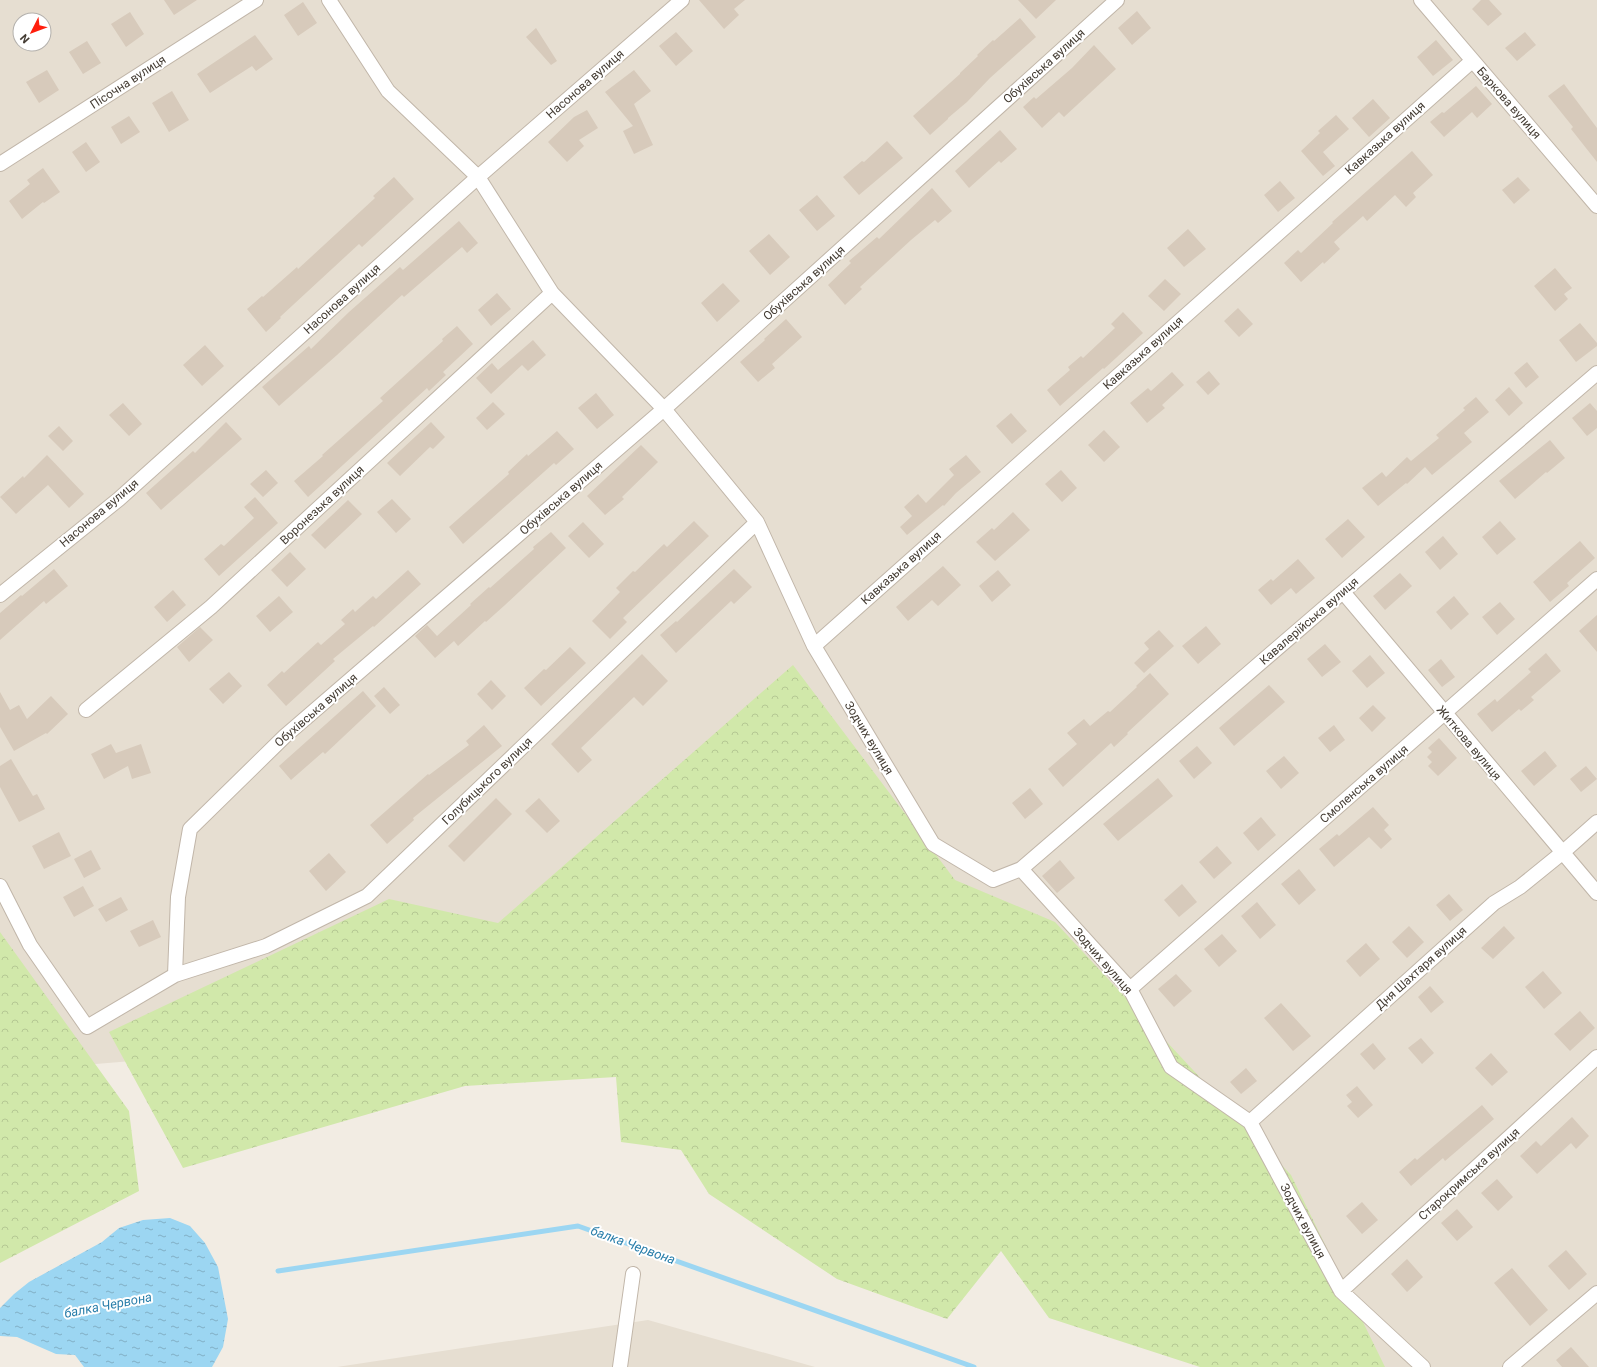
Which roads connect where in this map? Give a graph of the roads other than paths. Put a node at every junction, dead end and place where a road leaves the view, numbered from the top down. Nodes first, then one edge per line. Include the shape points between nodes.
1 (256, 0) edge
2 (329, 0) edge
3 (682, 0) edge
4 (1117, 0) edge
5 (1421, 0) edge
6 (1472, 61) junction
7 (0, 164) edge
8 (478, 177) junction
9 (1597, 206) edge
10 (552, 293) junction
11 (1597, 373) edge
12 (664, 409) junction
13 (757, 522) junction
14 (1597, 579) edge
15 (1343, 592) junction
16 (0, 595) edge
17 (814, 646) junction
18 (86, 710) dead end
19 (1444, 713) junction
20 (1597, 822) edge
21 (1562, 853) junction
22 (1021, 869) junction
23 (0, 886) edge
24 (1597, 893) edge
25 (175, 975) junction
26 (1130, 989) junction
27 (1597, 1058) edge
28 (1250, 1122) junction
29 (633, 1274) dead end
30 (1341, 1291) junction
31 (1597, 1293) edge
32 (620, 1367) edge
33 (1423, 1367) edge
34 (1510, 1367) edge

1 - 7 street, Пісочна вулиця
2 - 8 street via 388,91
3 - 8 street, Насонова вулиця
4 - 12 street, Обухівська вулиця
5 - 6 street, Баркова вулиця
6 - 9 street, Баркова вулиця
6 - 17 street, Кавказька вулиця
8 - 10 street
8 - 16 street, Насонова вулиця via 119,499
10 - 12 street
10 - 18 street, Воронезька вулиця via 211,607
11 - 15 street, Кавалерійська вулиця
12 - 13 street
12 - 25 street, Обухівська вулиця via 285,736 190,830 178,897
13 - 17 street
13 - 25 street, Голубицького вулиця via 366,896 266,946
14 - 19 street, Смоленська вулиця
15 - 19 street, Житкова вулиця
15 - 22 street, Кавалерійська вулиця
17 - 22 street, Зодчих вулиця via 933,844 993,880
19 - 21 street, Житкова вулиця
19 - 26 street, Смоленська вулиця
20 - 21 street, Дня Шахтаря вулиця
21 - 24 street, Житкова вулиця
21 - 28 street, Дня Шахтаря вулиця via 1520,887 1494,902
22 - 26 street, Зодчих вулиця
23 - 25 street via 30,945 87,1027
26 - 28 street, Зодчих вулиця via 1171,1067
27 - 30 street, Старокримська вулиця
28 - 30 street, Зодчих вулиця
29 - 32 street
30 - 33 street, Зодчих вулиця
31 - 34 street

